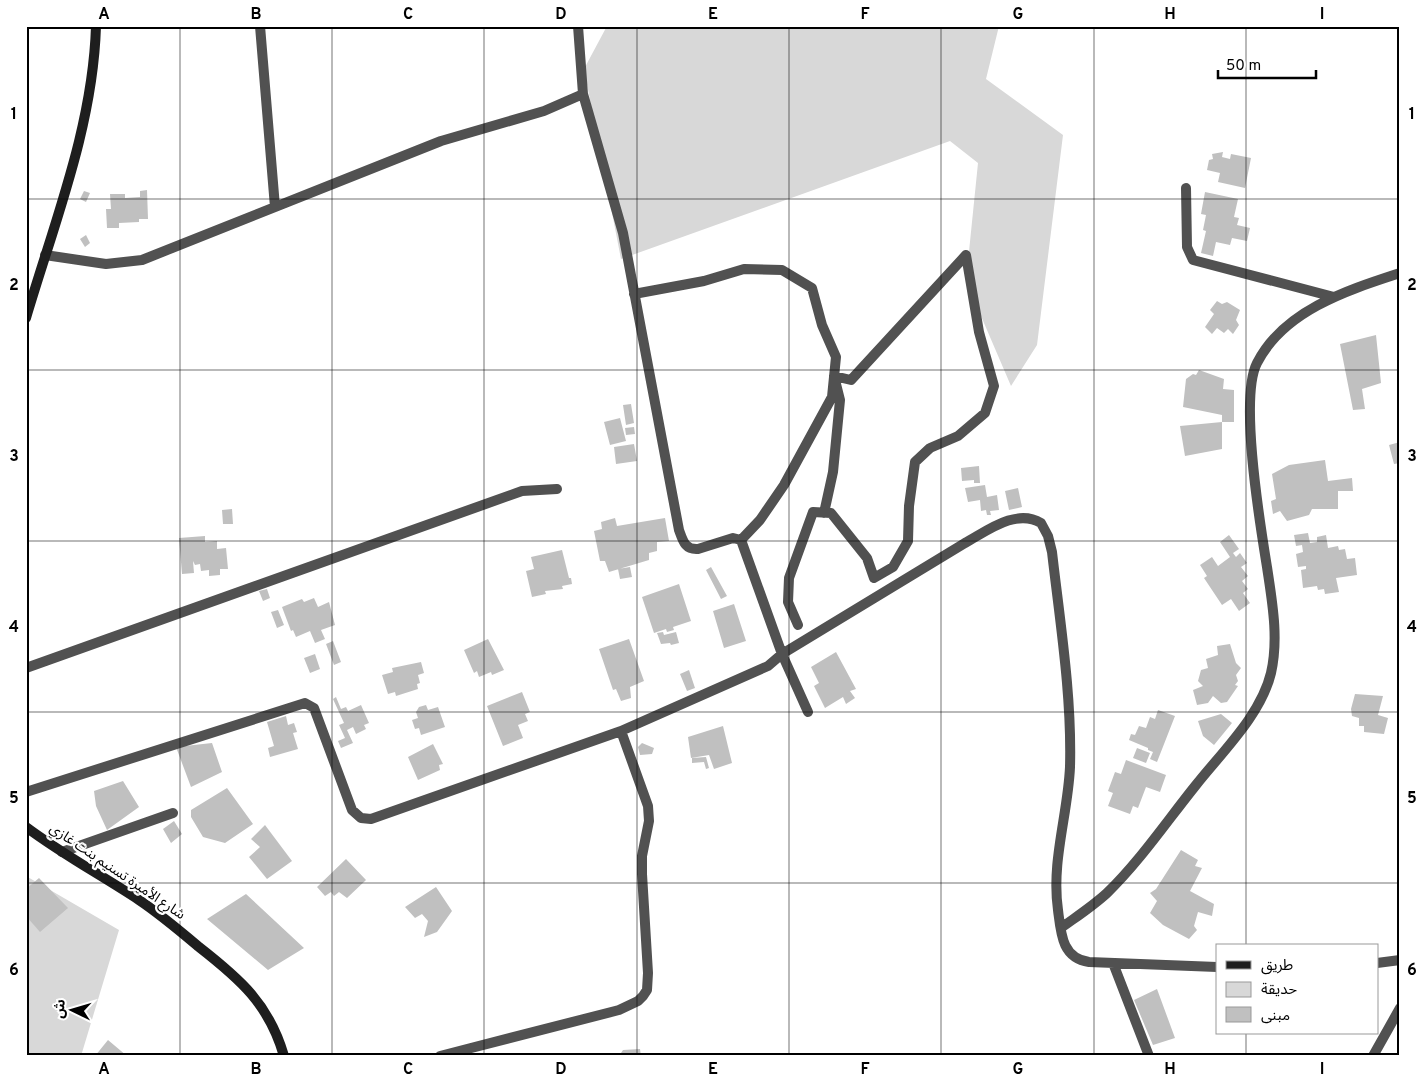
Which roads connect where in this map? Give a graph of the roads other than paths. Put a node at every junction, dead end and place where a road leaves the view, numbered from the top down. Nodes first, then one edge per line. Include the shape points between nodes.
1 (96, 26) edge
2 (260, 26) edge
3 (578, 26) edge
4 (583, 94) junction
5 (1186, 188) dead end
6 (275, 207) junction
7 (45, 255) junction
8 (1400, 272) edge
9 (634, 294) junction
10 (1334, 297) junction
11 (26, 318) edge
12 (834, 376) junction
13 (557, 490) dead end
14 (824, 513) junction
15 (741, 540) junction
16 (798, 625) dead end
17 (782, 654) junction
18 (26, 668) edge
19 (808, 712) dead end
20 (621, 731) junction
21 (26, 792) edge
22 (173, 813) dead end
23 (26, 827) edge
24 (62, 852) junction
25 (1061, 928) junction
26 (1400, 960) edge
27 (1113, 963) junction
28 (1378, 963) edge
29 (1216, 967) edge
30 (1400, 1008) edge
31 (284, 1056) edge
32 (440, 1056) edge
33 (1149, 1056) edge
34 (1374, 1056) edge

1 - 7 main road via 80,138
2 - 6 street
3 - 4 street
4 - 6 street via 544,111 441,141
4 - 9 street via 623,233
5 - 10 street via 1187,247 1193,260
6 - 7 street via 142,260 106,264
7 - 11 main road
8 - 10 street
9 - 12 street via 704,281 744,269 782,270 812,288 822,325 836,357
9 - 15 street via 679,530 685,544 698,549 733,538
10 - 25 street via 1310,309 1280,333 1258,361 1251,383 1256,487 1274,615 1274,653 1268,684 1227,746 1119,880
12 - 14 street via 840,400 833,472
12 - 14 street via 851,380 966,255 977,324 994,386 985,413 958,436 930,448 915,462 908,542 893,567 874,578 867,558 831,513
12 - 15 street via 832,396 784,485 760,520
13 - 18 street via 522,491
14 - 16 street via 813,512 789,578 788,602
15 - 17 street
17 - 19 street
17 - 20 street via 768,666
17 - 25 street via 995,527 1025,518 1041,523 1052,552 1070,746 1057,884
20 - 21 street via 372,819 361,818 352,810 314,708 305,703
20 - 32 street via 648,806 649,821 642,856 647,990 638,1001 619,1010
22 - 24 street
23 - 24 main road, شارع الأميرة تسنيم بنت غازي
24 - 31 main road, شارع الأميرة تسنيم بنت غازي via 140,901 233,973 268,1016 278,1034
25 - 27 street via 1073,958
26 - 28 street
27 - 29 street
27 - 33 street
30 - 34 street

